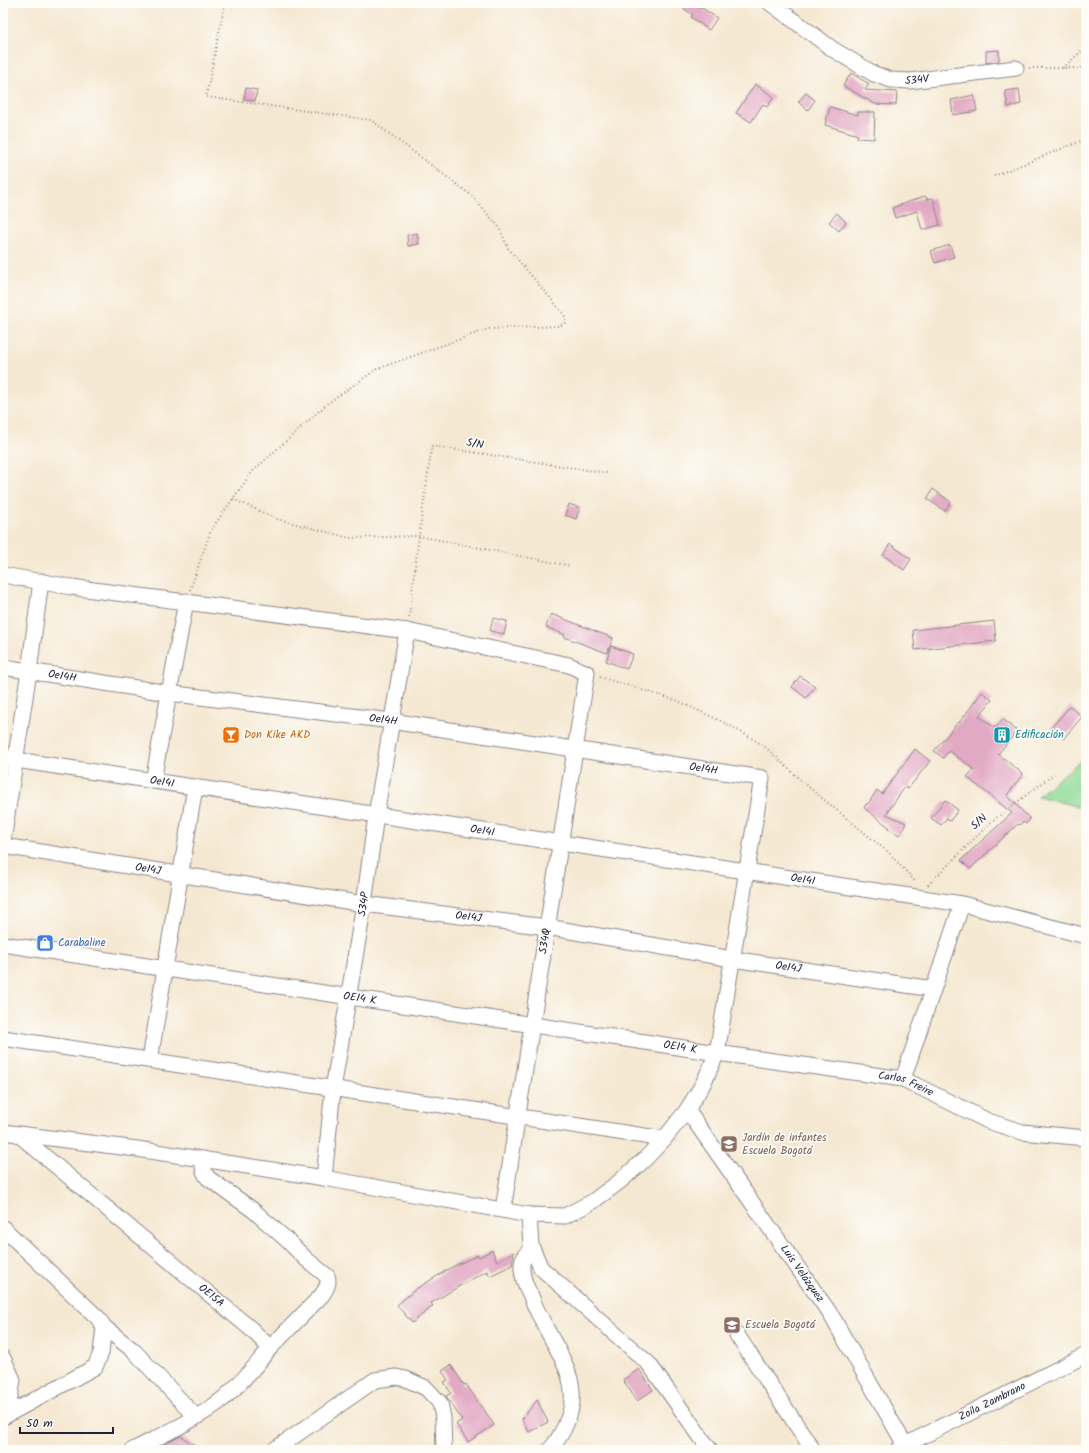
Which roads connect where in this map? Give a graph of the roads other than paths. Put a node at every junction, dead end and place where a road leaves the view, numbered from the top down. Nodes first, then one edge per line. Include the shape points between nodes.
1 (770, 3) edge
2 (1016, 68) road end
3 (3, 575) edge
4 (41, 581) junction
5 (186, 601) junction
6 (407, 631) junction
7 (3, 667) edge
8 (29, 671) junction
9 (168, 692) junction
10 (392, 721) junction
11 (575, 748) junction
12 (9, 759) edge
13 (153, 781) junction
14 (195, 787) junction
15 (376, 815) junction
16 (3, 841) edge
17 (561, 843) junction
18 (3, 846) edge
19 (747, 871) junction
20 (180, 874) junction
21 (364, 904) junction
22 (962, 904) junction
23 (547, 927) junction
24 (1086, 936) edge
25 (3, 944) edge
26 (732, 959) junction
27 (165, 968) junction
28 (933, 989) junction
29 (349, 996) junction
30 (532, 1024) junction
31 (3, 1038) edge
32 (717, 1053) junction
33 (150, 1060) junction
34 (903, 1079) junction
35 (333, 1089) junction
36 (687, 1110) junction
37 (518, 1116) junction
38 (10, 1133) edge
39 (1086, 1138) edge
40 (664, 1139) junction
41 (203, 1159) junction
42 (324, 1178) junction
43 (504, 1210) junction
44 (529, 1215) junction
45 (3, 1228) edge
46 (533, 1250) junction
47 (104, 1327) junction
48 (737, 1335) dead end
49 (270, 1348) junction
50 (1086, 1355) edge
51 (3, 1358) edge
52 (5, 1416) edge
53 (196, 1417) junction
54 (902, 1448) edge
55 (133, 1450) edge
56 (274, 1450) edge
57 (444, 1450) edge
58 (550, 1450) edge
59 (710, 1450) edge
60 (813, 1450) edge

1 - 2 street, S34V via 834,50 874,74 891,80 910,81
3 - 4 street
4 - 5 street
4 - 8 street
5 - 6 street
5 - 9 street
6 - 10 street, S34P
6 - 11 street, S34Q via 569,665 587,673
7 - 8 street, Oe14H
8 - 9 street, Oe14H
8 - 12 street
9 - 10 street, Oe14H
9 - 13 street
10 - 11 street, Oe14H
10 - 15 street, S34P
11 - 17 street, S34Q
11 - 19 street, Oe14H via 762,778
12 - 13 street, Oe14I
12 - 16 street
13 - 14 street, Oe14I
14 - 15 street, Oe14I
14 - 20 street
15 - 17 street, Oe14I
15 - 21 street, S34P
17 - 19 street, Oe14I
17 - 23 street, S34Q
18 - 20 street, Oe14J
19 - 22 street, Oe14I via 927,895
19 - 26 street
20 - 21 street, Oe14J
20 - 27 street
21 - 23 street, Oe14J
21 - 29 street, S34P
22 - 24 street, Oe14I
22 - 28 street
23 - 26 street, Oe14J
23 - 30 street, S34Q
25 - 27 street, OE14 K
26 - 28 street, Oe14J
26 - 32 street
27 - 29 street, OE14 K
27 - 33 street
28 - 34 street
29 - 30 street, OE14 K
29 - 35 street, S34P
30 - 32 street, OE14 K
30 - 37 street, S34Q
31 - 33 street
32 - 34 street, Carlos Freire
32 - 36 street via 703,1084
33 - 35 street
34 - 39 street, Carlos Freire via 988,1121 1022,1132
35 - 37 street
35 - 42 street, S34P
36 - 40 street
36 - 54 street, Luis Velázquez via 831,1315
37 - 40 street
37 - 43 street, S34Q
38 - 41 street
38 - 49 street, OE15A via 252,1328
40 - 44 street via 619,1182 592,1202 565,1216
41 - 42 street
41 - 49 street via 202,1166 208,1178 253,1210 327,1276 327,1288 322,1295
42 - 43 street
43 - 44 street
44 - 46 street
45 - 47 street via 98,1318
46 - 58 street via 522,1264 525,1284 567,1370 572,1390 572,1408 560,1436
46 - 59 street via 541,1268 649,1364
47 - 52 street via 101,1353 95,1367
47 - 53 street via 134,1351
48 - 60 street
49 - 53 street via 240,1383
50 - 54 street, Zoila Zambrano
51 - 52 street via 13,1380
53 - 55 street
56 - 57 street via 374,1380 396,1377 426,1388 440,1403

